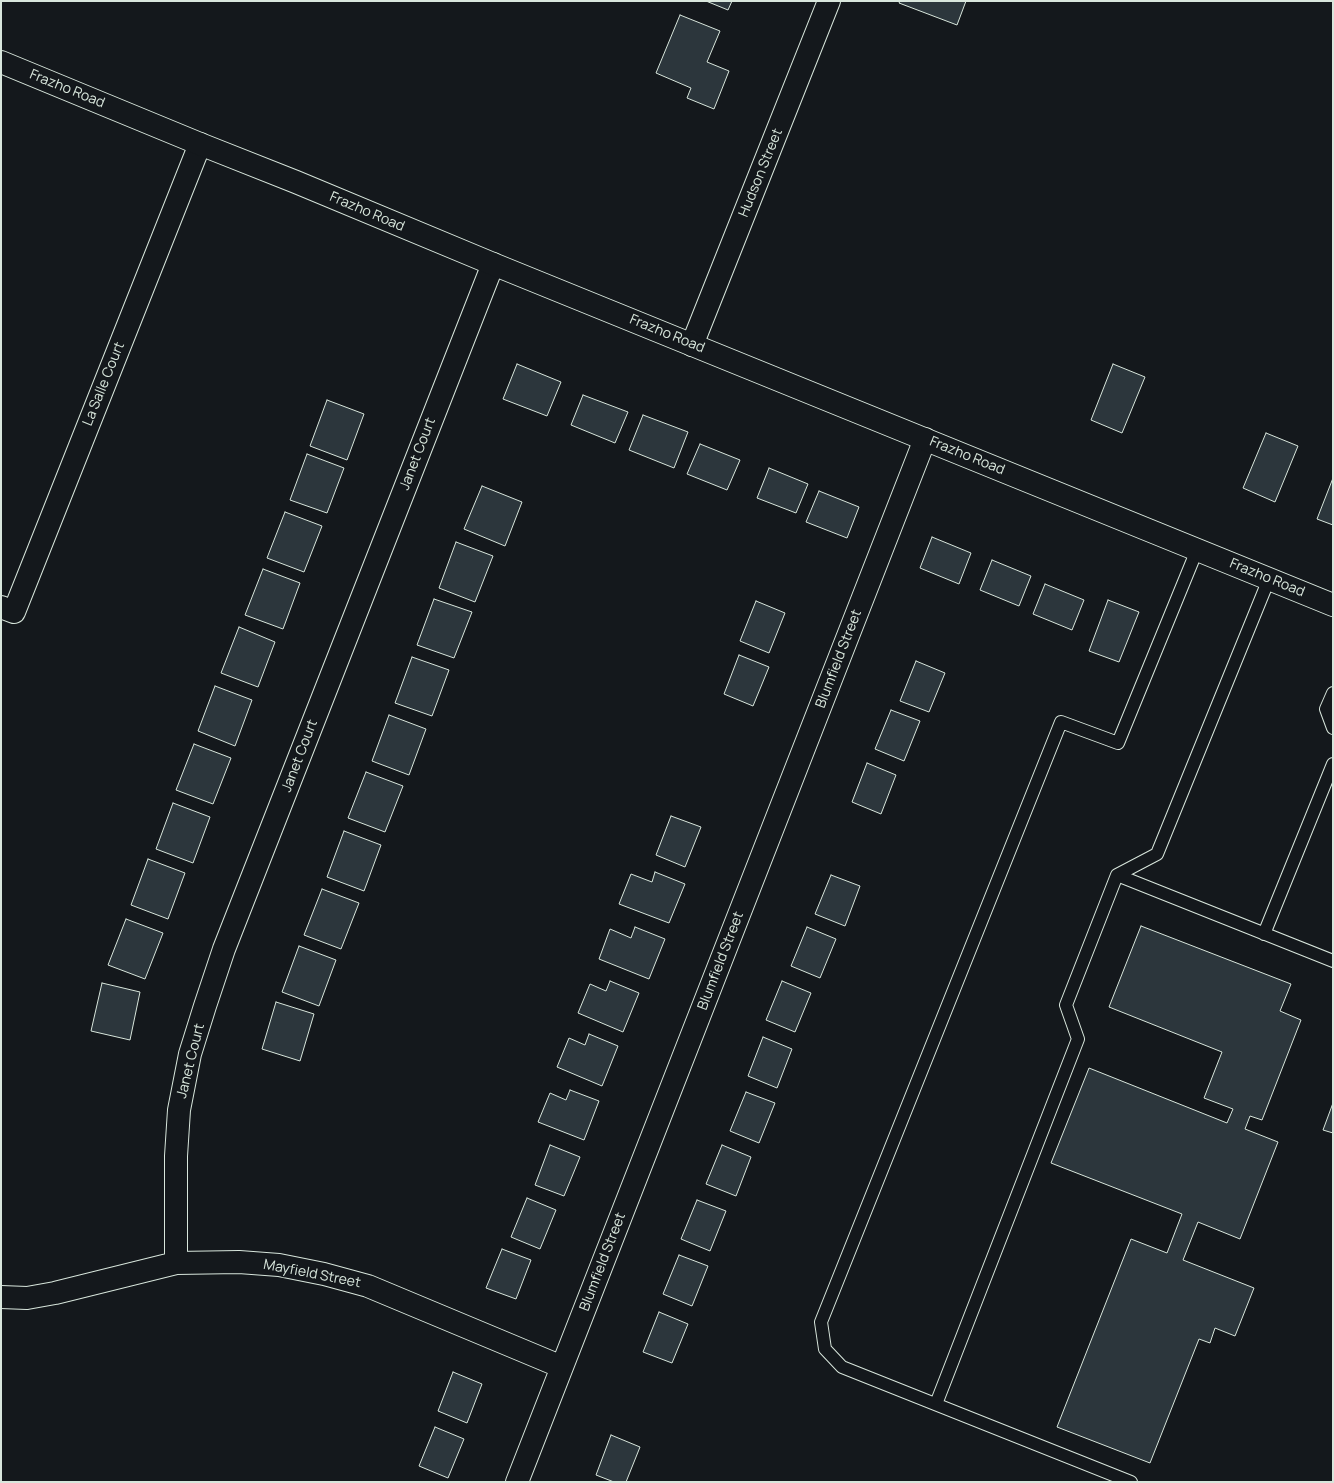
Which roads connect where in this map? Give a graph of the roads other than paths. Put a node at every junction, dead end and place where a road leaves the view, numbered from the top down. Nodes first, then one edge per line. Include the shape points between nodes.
1 (830, 1) edge
2 (1, 62) edge
3 (200, 144) junction
4 (493, 264) junction
5 (692, 345) junction
6 (925, 439) junction
7 (1197, 550) junction
8 (1269, 579) junction
9 (1333, 605) edge
10 (1, 607) edge
11 (1333, 693) edge
12 (1333, 728) edge
13 (1333, 764) edge
14 (1117, 875) junction
15 (1264, 934) junction
16 (1333, 961) edge
17 (176, 1263) junction
18 (1, 1297) edge
19 (562, 1367) junction
20 (936, 1404) junction
21 (517, 1482) edge
22 (1131, 1482) edge

1 - 5 street, Hudson Street
2 - 3 street, Frazho Road
3 - 4 street, Frazho Road
3 - 10 street, La Salle Court via 14,612
4 - 5 street, Frazho Road
4 - 17 street, Janet Court via 224,949 205,1006 190,1054 179,1110 176,1156
5 - 6 street, Frazho Road
6 - 7 street, Frazho Road
6 - 19 street, Blumfield Street
7 - 8 street, Frazho Road
7 - 20 lane via 1118,743 1061,722 821,1322 825,1349 842,1367
8 - 9 street, Frazho Road
8 - 14 lane via 1157,854
11 - 12 lane via 1326,710
13 - 15 lane
14 - 15 lane
14 - 20 lane via 1066,1005 1078,1039
15 - 16 lane
17 - 18 street, Mayfield Street via 55,1294 27,1298
17 - 19 street, Mayfield Street via 239,1262 278,1265 324,1274 368,1286
19 - 21 street, Blumfield Street
20 - 22 lane

